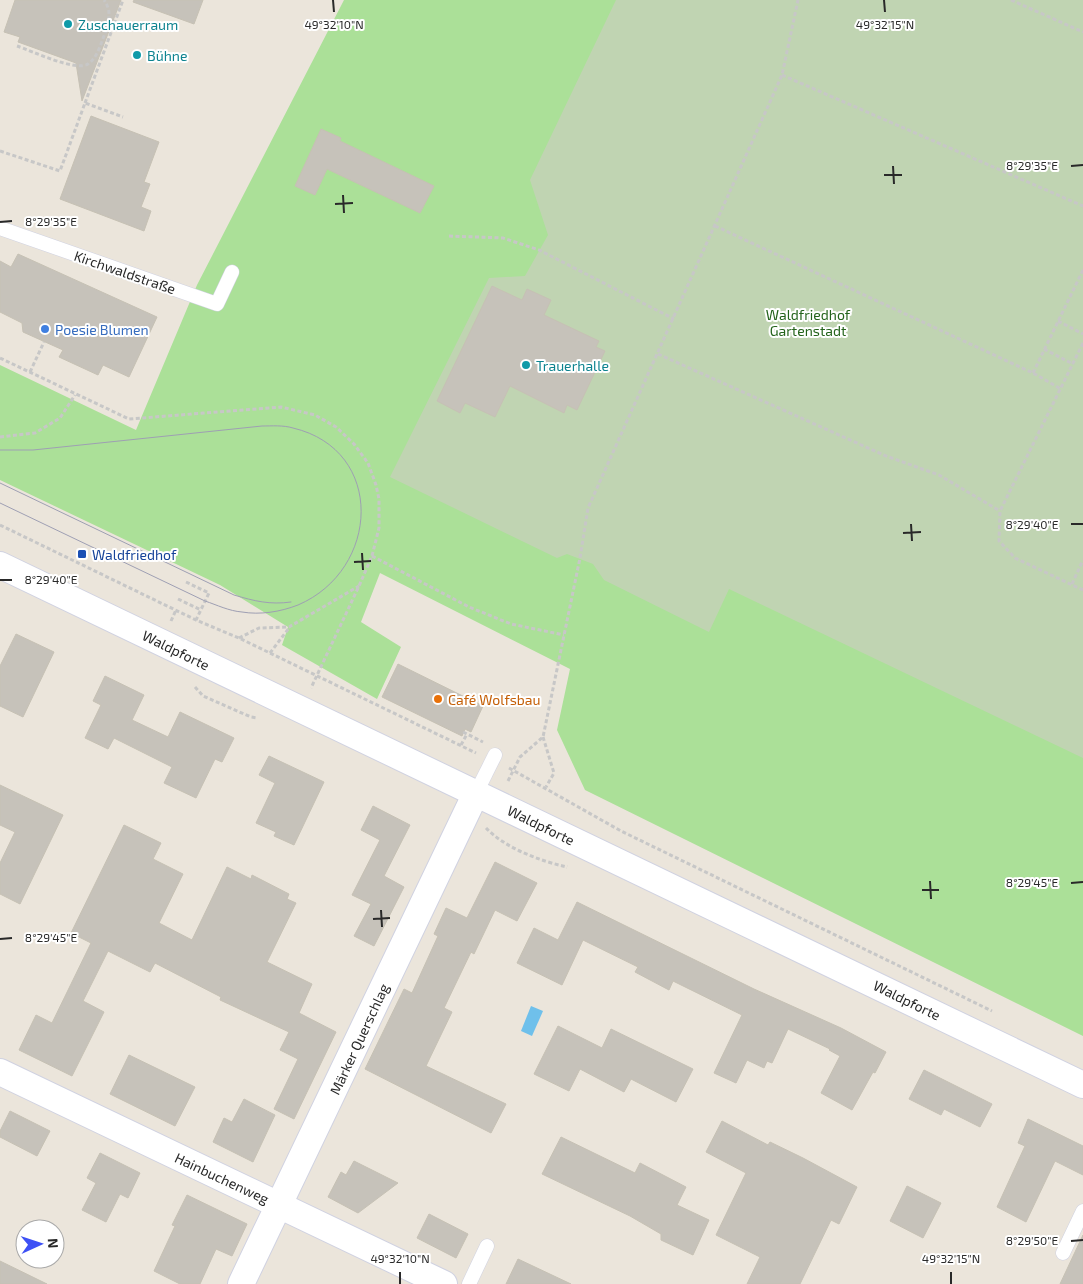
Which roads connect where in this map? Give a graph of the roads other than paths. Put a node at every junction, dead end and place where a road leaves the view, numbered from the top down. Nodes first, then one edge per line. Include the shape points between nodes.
1 (0, 228) edge
2 (232, 272) dead end
3 (0, 565) edge
4 (494, 757) road end
5 (487, 798) junction
6 (0, 1072) edge
7 (1083, 1084) edge
8 (280, 1205) junction
9 (1083, 1211) edge
10 (487, 1246) dead end
11 (1063, 1253) dead end
12 (241, 1284) edge
13 (444, 1284) edge
14 (469, 1284) edge

1 - 2 lane, Kirchwaldstraße via 217,304
3 - 5 street, Waldpforte
4 - 5 lane
5 - 7 street, Waldpforte
5 - 8 street, Märker Querschlag
6 - 8 street, Hainbuchenweg
8 - 12 street, Märker Querschlag
8 - 13 street, Hainbuchenweg
9 - 11 lane
10 - 14 lane

